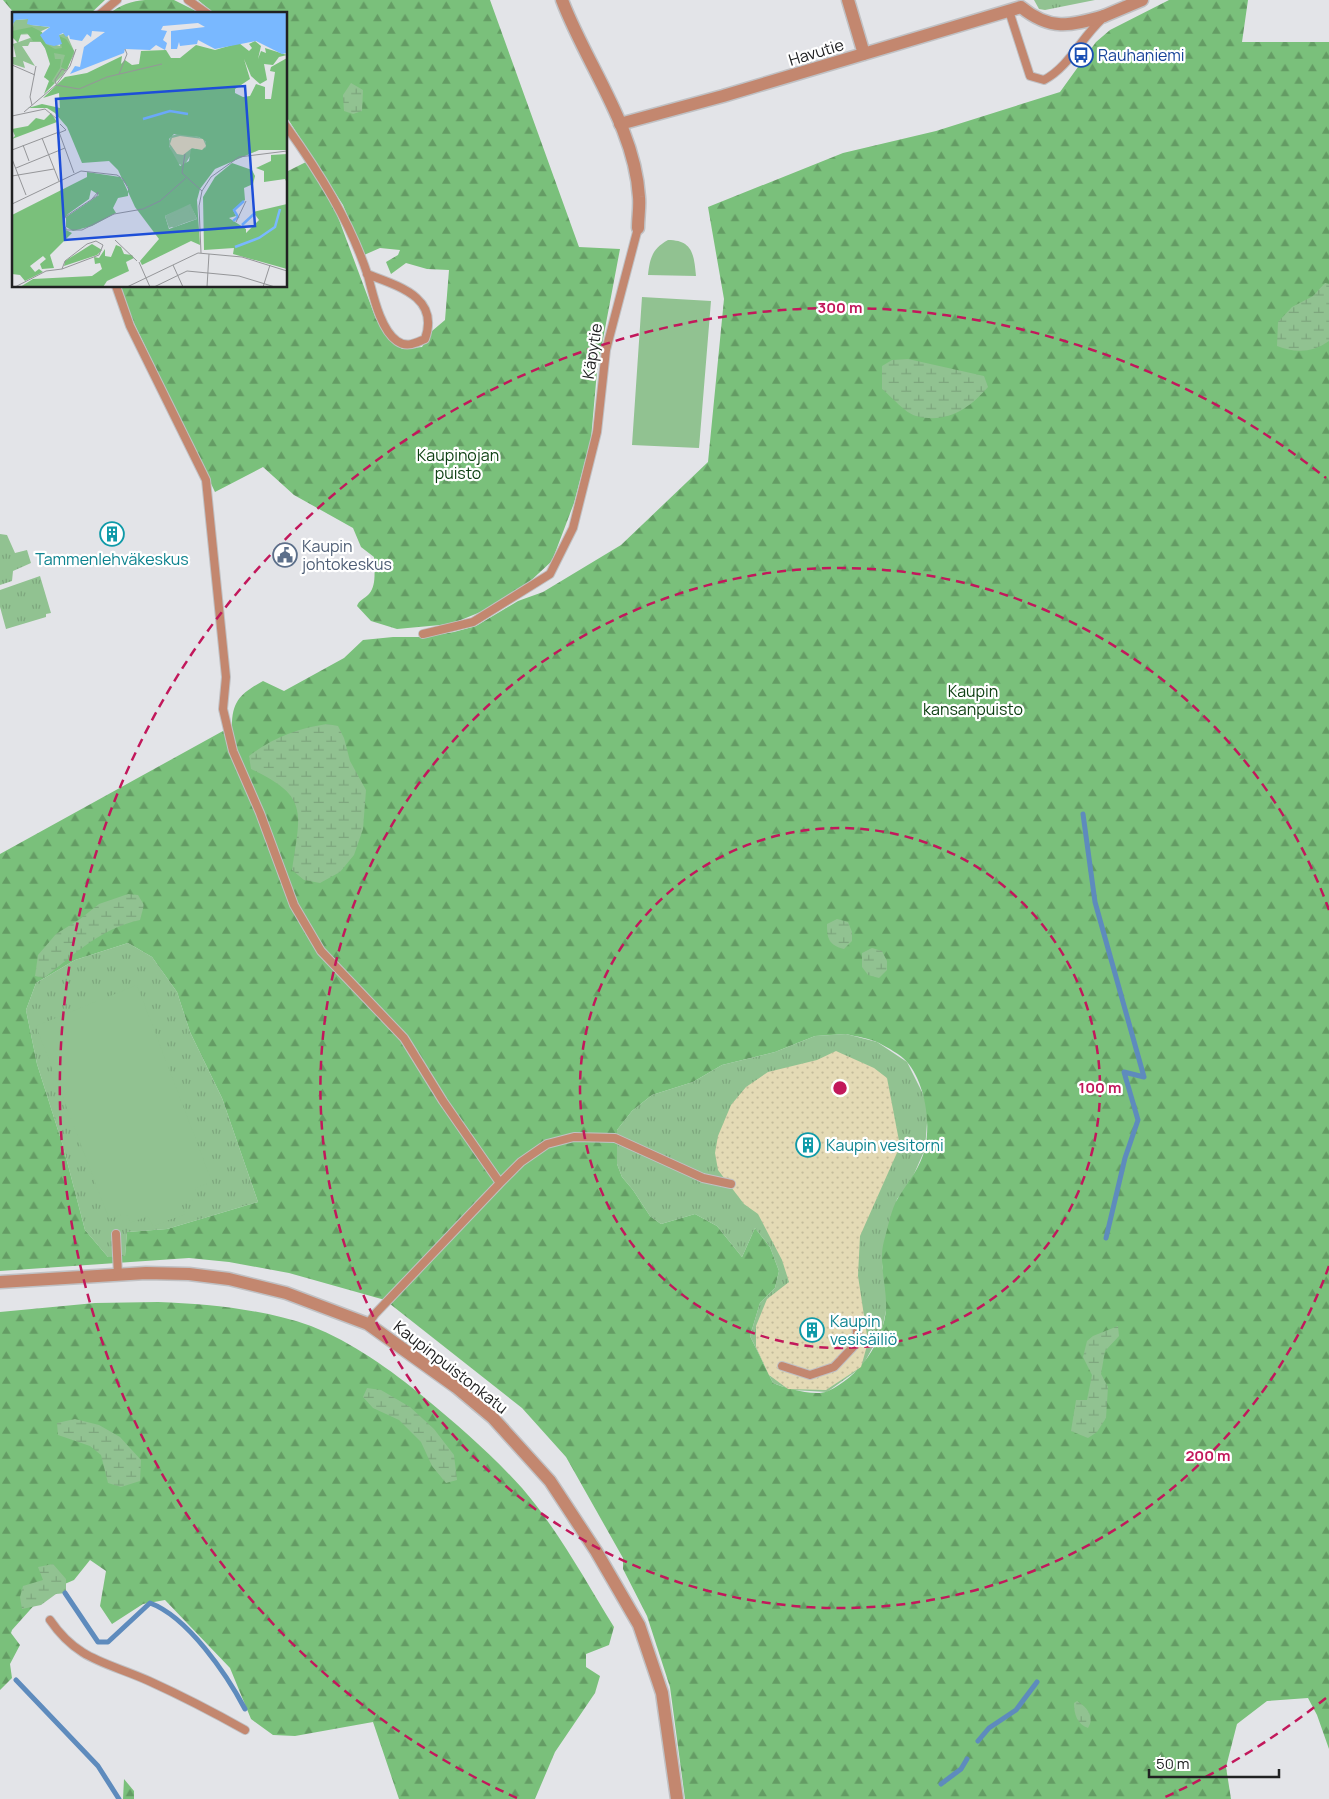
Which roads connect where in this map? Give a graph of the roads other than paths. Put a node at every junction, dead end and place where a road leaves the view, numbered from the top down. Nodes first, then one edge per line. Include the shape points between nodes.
1 (117, 0) edge
2 (188, 0) edge
3 (562, 0) edge
4 (848, 0) edge
5 (1142, 0) edge
6 (1016, 6) edge
7 (102, 12) edge
8 (205, 12) edge
9 (1104, 16) junction
10 (864, 54) junction
11 (620, 124) junction
12 (288, 129) edge
13 (638, 228) joint
14 (367, 274) junction
15 (117, 288) edge
16 (423, 634) dead end
17 (500, 1183) junction
18 (731, 1184) dead end
19 (116, 1234) dead end
20 (118, 1275) junction
21 (0, 1282) edge
22 (856, 1321) dead end
23 (368, 1324) junction
24 (782, 1366) dead end
25 (50, 1620) dead end
26 (244, 1730) dead end
27 (677, 1799) edge

1 - 7 lane
2 - 8 lane
3 - 11 street, Käpytie
4 - 10 street
5 - 9 street
6 - 9 street via 1046,23 1062,26
6 - 9 lane via 1030,76 1044,80 1057,71
6 - 10 street, Havutie
10 - 11 street, Havutie
11 - 13 street, Käpytie via 639,196
12 - 14 lane via 340,209
13 - 16 lane, Käpytie via 606,350 597,432 573,528 550,574 474,622
14 - 14 lane via 387,329 396,340 410,345 425,339 430,326 422,302 408,291
15 - 17 lane via 130,326 206,480 226,677 223,709 233,751 294,905 322,951 404,1038 442,1102
17 - 18 lane via 521,1162 547,1144 574,1137 615,1138 703,1178
17 - 23 lane
19 - 20 lane
20 - 21 street, Kaupinpuistonkatu
20 - 23 street, Kaupinpuistonkatu via 189,1274 229,1280 286,1293
22 - 24 lane via 853,1347 834,1367 810,1375
23 - 27 street, Kaupinpuistonkatu via 493,1418 550,1482 582,1528 616,1582 649,1650 666,1716
25 - 26 lane via 62,1638 86,1656 199,1704

